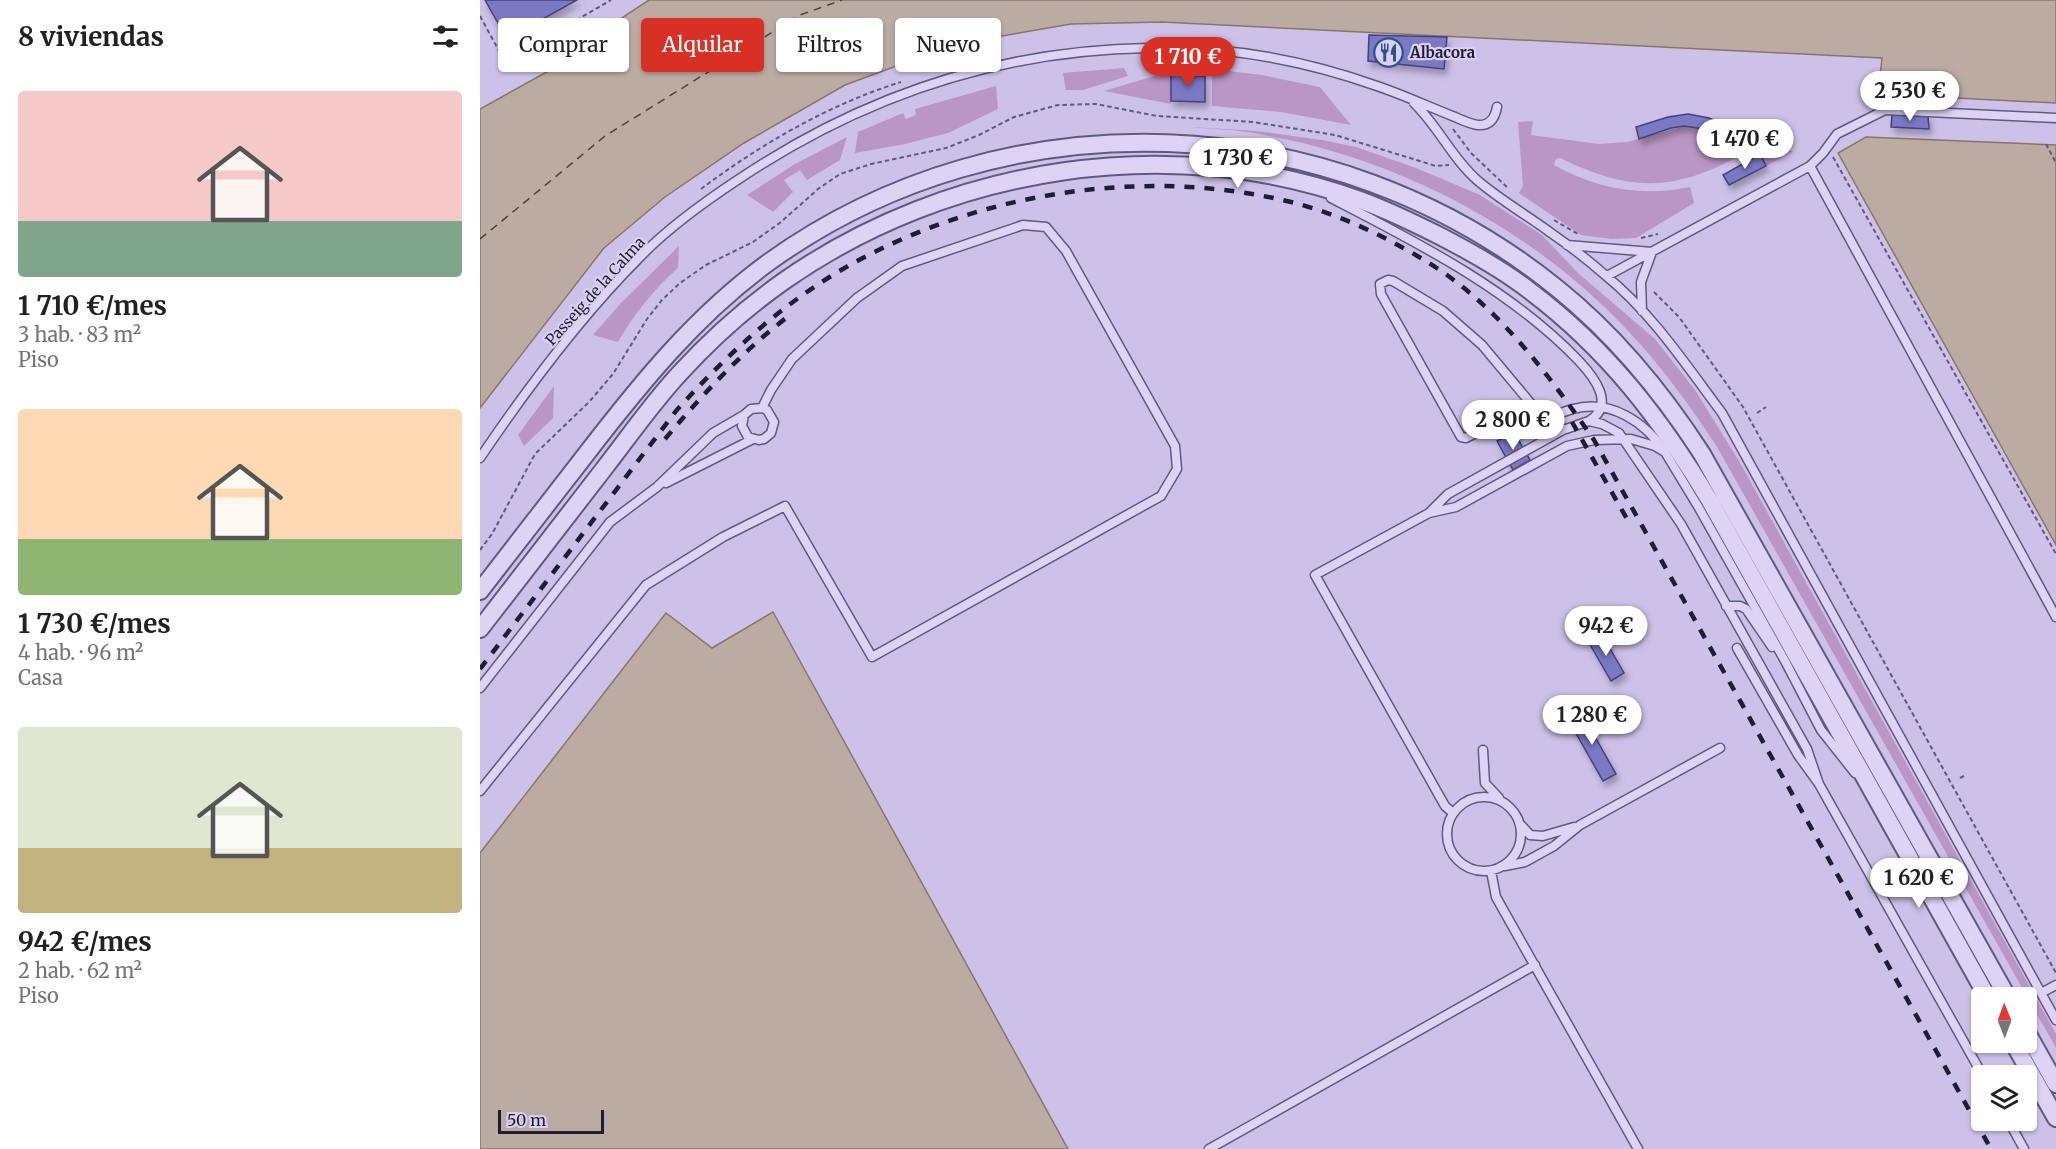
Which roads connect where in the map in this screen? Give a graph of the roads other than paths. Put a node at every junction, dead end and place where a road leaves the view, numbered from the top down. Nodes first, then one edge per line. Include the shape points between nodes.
1 (1409, 99) junction
2 (1497, 107) dead end
3 (2056, 118) edge
4 (1810, 166) junction
5 (1301, 183) junction
6 (1567, 245) junction
7 (1652, 252) junction
8 (1607, 276) junction
9 (1642, 311) junction
10 (762, 408) junction
11 (1601, 408) junction
12 (744, 415) junction
13 (1589, 421) junction
14 (1566, 429) junction
15 (753, 439) junction
16 (1624, 439) junction
17 (1546, 440) junction
18 (1665, 452) junction
19 (1554, 453) junction
20 (480, 458) edge
21 (657, 487) junction
22 (1429, 513) junction
23 (480, 591) edge
24 (1726, 606) junction
25 (2056, 617) edge
26 (480, 629) edge
27 (1737, 648) dead end
28 (1785, 661) junction
29 (480, 688) edge
30 (1720, 748) dead end
31 (1484, 750) dead end
32 (1819, 784) junction
33 (480, 791) edge
34 (1504, 802) junction
35 (1880, 804) junction
36 (1453, 813) junction
37 (1521, 825) junction
38 (1580, 825) junction
39 (1505, 866) junction
40 (1491, 871) junction
41 (1535, 965) junction
42 (2056, 985) edge
43 (1982, 987) edge
44 (2002, 987) edge
45 (2041, 993) junction
46 (2056, 1020) edge
47 (2037, 1050) edge
48 (2019, 1053) edge
49 (1977, 1065) edge
50 (2056, 1084) edge
51 (2056, 1118) edge
52 (2014, 1131) edge
53 (1209, 1149) edge
54 (1638, 1149) edge
55 (2024, 1149) edge

1 - 2 lane, Passeig de la Calma via 1481,125 1494,118
1 - 6 lane via 1476,180
1 - 20 lane, Passeig de la Calma via 1336,72 1258,55 1150,47 1023,59 979,69 880,102 765,161 719,192 642,255 570,334
3 - 4 lane via 1885,110 1837,134
4 - 7 lane
4 - 25 lane
5 - 11 lane via 1402,234 1513,303 1561,342 1590,373 1601,392
5 - 26 street via 1204,167 1154,165 1092,167 1037,175 917,209 829,252 746,311 679,374
5 - 35 street via 1358,199 1469,251 1528,289 1607,359 1646,404 1687,462
6 - 7 lane
6 - 8 lane
7 - 8 lane
7 - 9 lane via 1641,282
8 - 9 lane
9 - 45 lane via 1663,332 1722,413
10 - 12 lane via 751,409
10 - 15 lane via 771,414 774,427 764,439
10 - 33 lane via 792,359 857,298 902,266 1023,225 1046,227 1066,251 1175,446 1177,469 1161,496 872,657 785,506 723,537 646,585
11 - 13 lane
11 - 14 lane via 1581,407 1553,417 1542,415 1482,345 1443,311 1392,281 1380,285 1381,294 1461,437 1521,410 1544,428
11 - 18 lane via 1619,412 1644,427
12 - 15 lane via 744,431
12 - 21 lane via 712,433
13 - 14 lane
13 - 16 lane via 1615,429
14 - 17 lane
15 - 21 lane
16 - 18 lane via 1641,441
16 - 19 lane via 1594,440
16 - 24 lane via 1670,506
17 - 19 lane via 1545,449
17 - 22 lane via 1448,494
18 - 28 lane
19 - 22 lane via 1456,507
21 - 29 lane via 610,522
22 - 36 lane via 1315,575 1445,806
23 - 44 street via 629,398 688,331 770,261 818,231 913,185 1033,152 1091,144 1154,142 1207,145 1303,161 1362,178 1479,234 1557,288 1648,378 1684,426 1721,487
24 - 28 lane via 1746,609
24 - 32 lane via 1807,749
27 - 32 lane via 1798,755
28 - 35 lane via 1821,730
30 - 38 lane
31 - 34 lane via 1485,783
32 - 49 lane
34 - 36 lane via 1482,797 1470,800
34 - 37 lane
35 - 43 street
36 - 40 lane via 1447,828 1451,851 1468,868
37 - 38 lane via 1530,835 1538,836
37 - 39 lane via 1520,848
38 - 39 lane via 1525,862
39 - 40 lane
40 - 41 lane via 1496,897
41 - 53 lane
41 - 54 lane
42 - 45 lane
45 - 46 lane
47 - 50 street
48 - 51 street
52 - 55 lane

